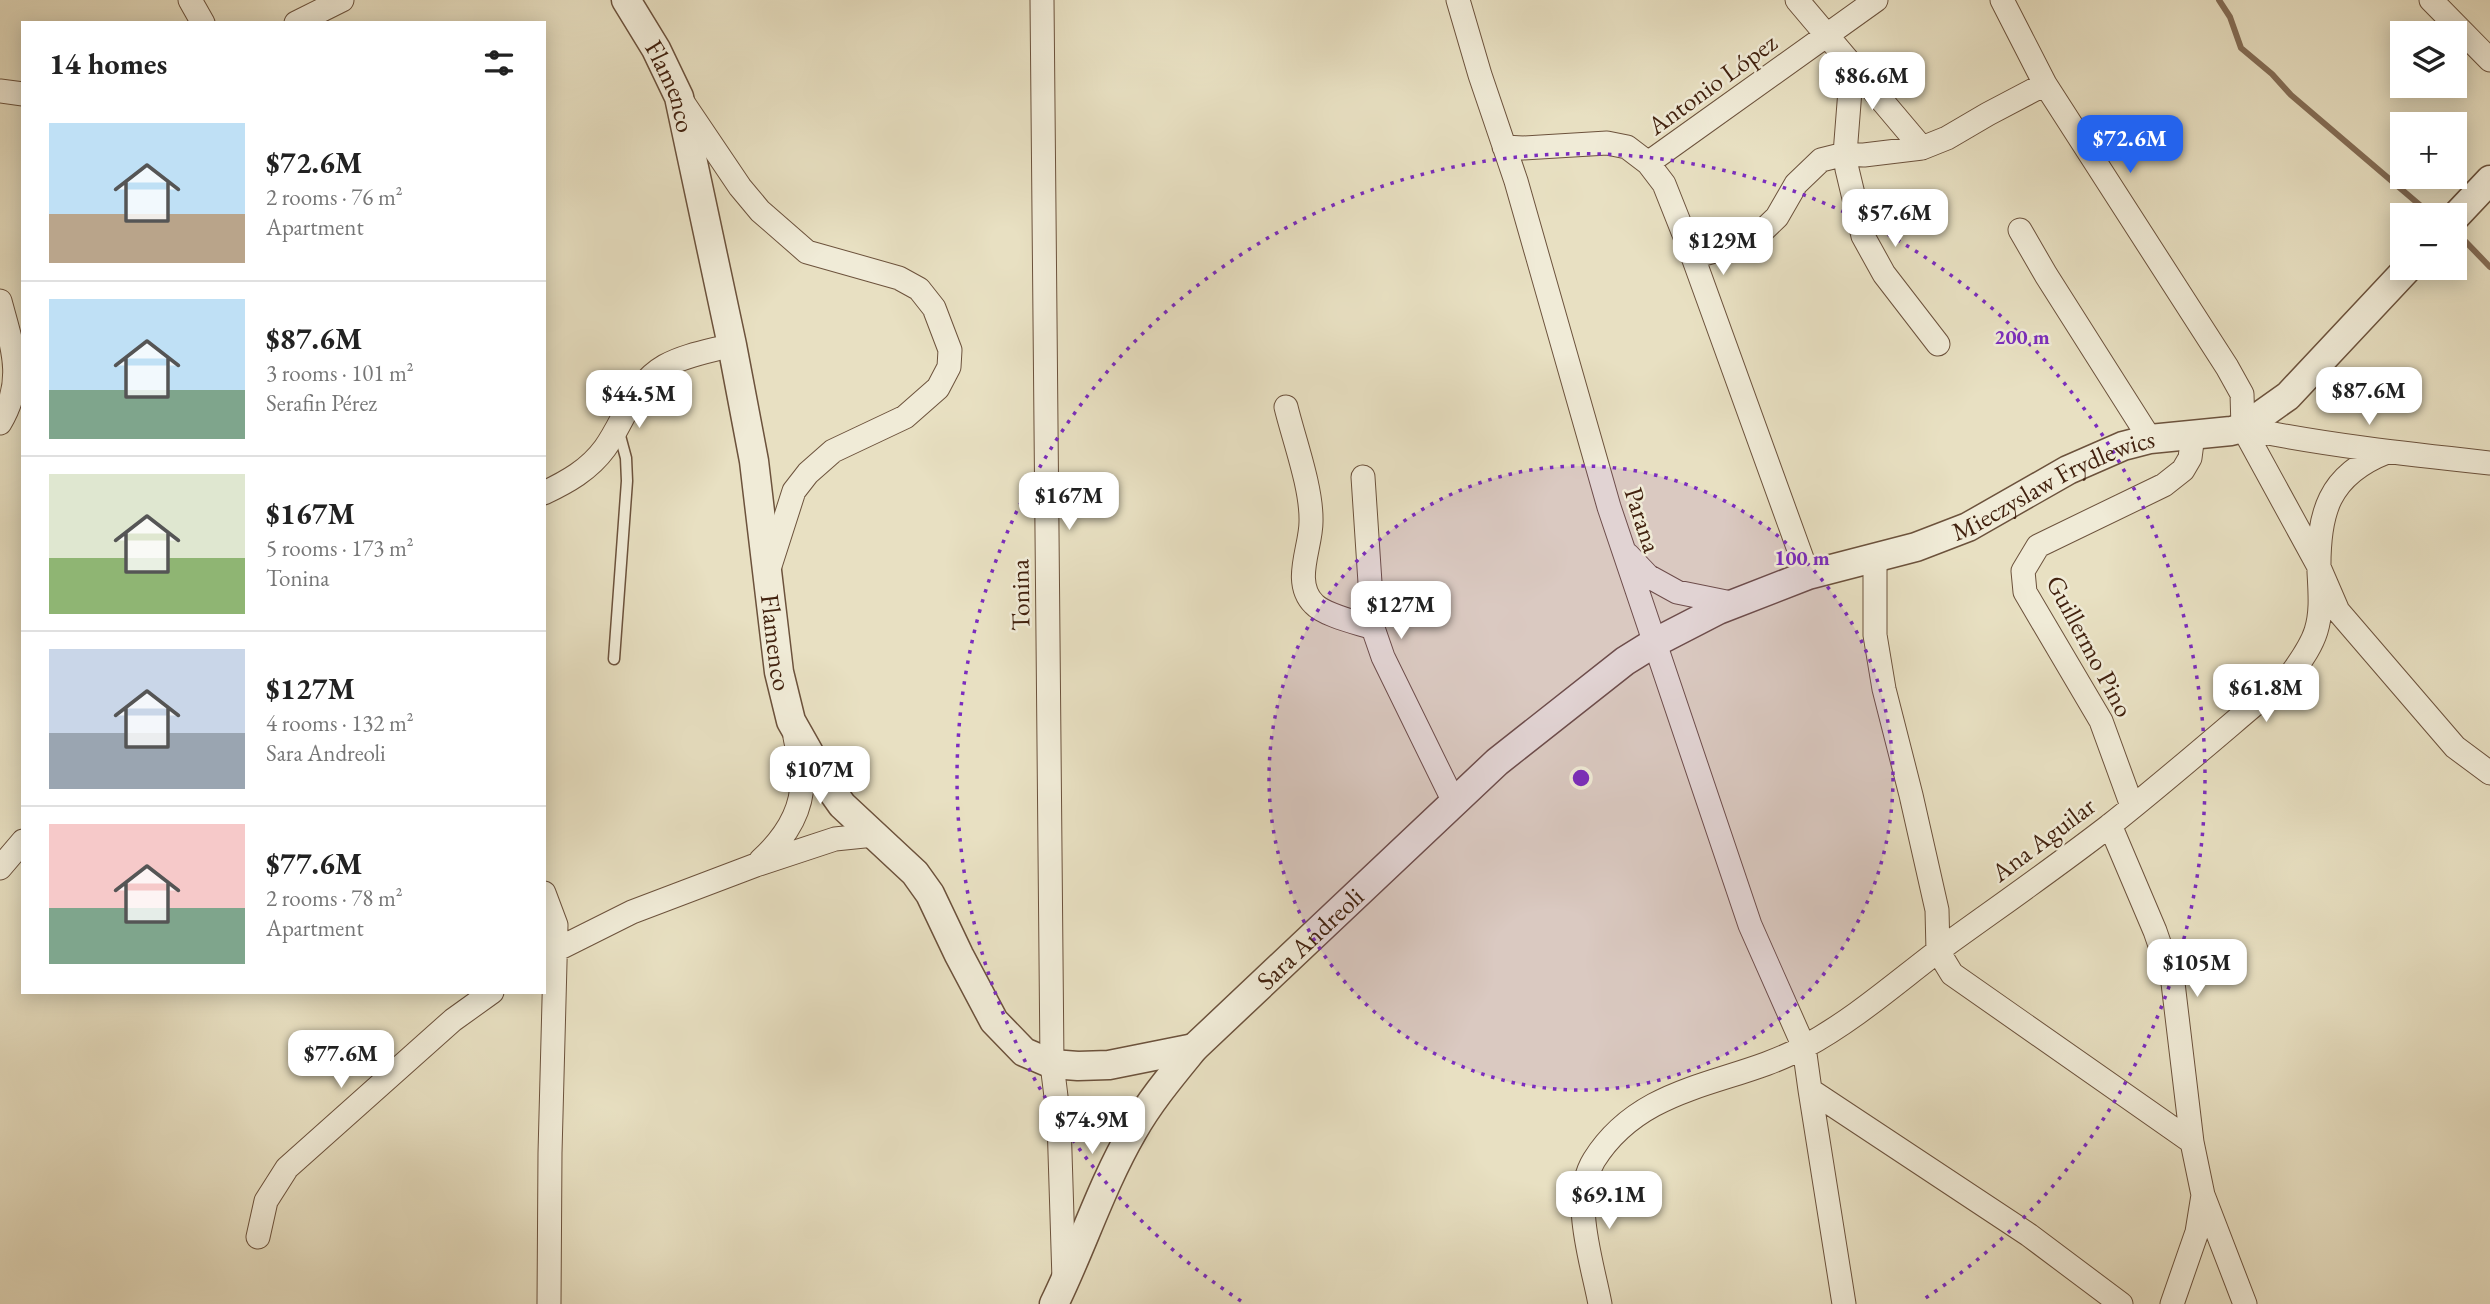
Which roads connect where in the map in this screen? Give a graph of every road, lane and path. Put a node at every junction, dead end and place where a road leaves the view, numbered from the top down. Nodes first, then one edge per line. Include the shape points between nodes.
1 (190, 0) edge
2 (342, 0) edge
3 (626, 0) edge
4 (1042, 0) edge
5 (1458, 0) edge
6 (1797, 0) edge
7 (1876, 0) edge
8 (2002, 0) edge
9 (2431, 0) edge
10 (202, 21) edge
11 (300, 21) edge
12 (1828, 35) junction
13 (2490, 60) edge
14 (1852, 65) junction
15 (2045, 84) junction
16 (0, 90) edge
17 (21, 94) edge
18 (679, 97) junction
19 (1504, 147) junction
20 (1922, 148) junction
21 (1845, 154) junction
22 (1648, 163) junction
23 (2490, 180) edge
24 (2467, 205) edge
25 (2020, 230) dead end
26 (1693, 257) junction
27 (2397, 280) edge
28 (0, 301) edge
29 (1938, 344) dead end
30 (732, 345) junction
31 (1286, 407) dead end
32 (0, 424) edge
33 (617, 425) junction
34 (2242, 428) junction
35 (2193, 435) junction
36 (2150, 439) junction
37 (2387, 452) junction
38 (2490, 463) edge
39 (1363, 477) dead end
40 (546, 492) edge
41 (1623, 550) junction
42 (1875, 560) junction
43 (2319, 568) junction
44 (767, 575) junction
45 (1808, 575) junction
46 (1736, 604) junction
47 (1373, 628) junction
48 (1654, 643) junction
49 (614, 659) dead end
50 (791, 721) junction
51 (2490, 773) edge
52 (1454, 802) junction
53 (2132, 806) junction
54 (2110, 825) junction
55 (874, 835) junction
56 (13, 849) edge
57 (756, 865) junction
58 (0, 867) edge
59 (546, 898) edge
60 (1938, 951) junction
61 (550, 952) edge
62 (489, 994) edge
63 (1804, 1047) junction
64 (1194, 1048) junction
65 (1052, 1064) junction
66 (1810, 1090) junction
67 (2192, 1142) junction
68 (2203, 1195) junction
69 (258, 1237) dead end
70 (1059, 1294) edge
71 (1599, 1302) edge
72 (549, 1304) edge
73 (1844, 1304) edge
74 (2121, 1304) edge
75 (2172, 1304) edge
76 (2245, 1304) edge

1 - 10 street
2 - 11 street
3 - 18 street, Flamenco
4 - 65 street, Tonina
5 - 19 street, Parana
6 - 12 street
7 - 12 street, Antonio López
8 - 15 street
9 - 13 street
12 - 14 street
12 - 22 street, Antonio López
14 - 20 street
14 - 21 street
15 - 20 street
15 - 34 street via 2227,367 2242,394
16 - 17 street
18 - 30 street, Flamenco
18 - 44 street via 760,211 807,252 899,278 919,289 934,308 950,350 949,367 938,388 905,417 833,451 808,473 794,491
19 - 22 street via 1607,143 1627,147
19 - 41 street, Parana
20 - 21 street
21 - 26 street via 1821,160 1752,241
21 - 29 street via 1863,236 1884,274
22 - 26 street via 1664,184
23 - 24 street
25 - 36 street
26 - 45 street
27 - 34 street, Mieczyslaw Frydlewics via 2288,396
28 - 32 street via 15,357 15,388
30 - 33 street via 663,367 645,381
30 - 44 street, Flamenco via 754,461
31 - 47 street via 1311,521 1304,588 1314,605
33 - 40 street via 605,448 580,474
33 - 49 lane via 627,481
34 - 35 street, Mieczyslaw Frydlewics
34 - 37 street
34 - 43 street
35 - 36 street, Mieczyslaw Frydlewics
35 - 53 street, Guillermo Pino via 2183,470 2164,485 2038,546 2023,571 2025,592 2101,721
36 - 42 street, Mieczyslaw Frydlewics via 2068,470 1968,527
37 - 38 street
37 - 43 street, Ana Aguilar via 2354,468 2333,494 2324,510
39 - 47 street
41 - 46 street via 1648,576 1677,593
41 - 48 street, Parana
42 - 45 street, Mieczyslaw Frydlewics
42 - 60 street via 1875,635 1937,910
43 - 51 street via 2338,611 2455,747
43 - 53 street, Ana Aguilar via 2316,631 2292,673
44 - 50 street, Flamenco via 779,672
45 - 46 street, Mieczyslaw Frydlewics
46 - 48 street, Mieczyslaw Frydlewics
47 - 52 street
48 - 52 street, Sara Andreoli via 1497,762
48 - 63 street, Parana via 1750,925
50 - 55 street, Flamenco via 842,805
50 - 57 street via 803,776 797,813 780,843
52 - 64 street, Sara Andreoli
53 - 54 street, Ana Aguilar
54 - 60 street, Ana Aguilar
54 - 67 street via 2173,984
55 - 57 street via 835,839
55 - 65 street, Flamenco via 915,873 930,894 994,1021 1024,1052
56 - 58 street
57 - 61 street via 632,912
59 - 61 street via 556,925
60 - 63 street, Ana Aguilar via 1877,1000
60 - 67 street via 1952,975
61 - 72 street
62 - 69 street via 453,1020 287,1168 266,1201
63 - 66 street, Parana
63 - 71 street, Ana Aguilar via 1661,1099 1620,1127 1594,1160 1584,1183 1583,1213
64 - 65 street, Flamenco via 1109,1065
64 - 70 street, Sara Andreoli via 1132,1132
65 - 70 street, Tonina via 1059,1121
66 - 73 street, Parana
66 - 74 street via 2029,1235
67 - 68 street
68 - 75 street via 2197,1232
68 - 76 street

